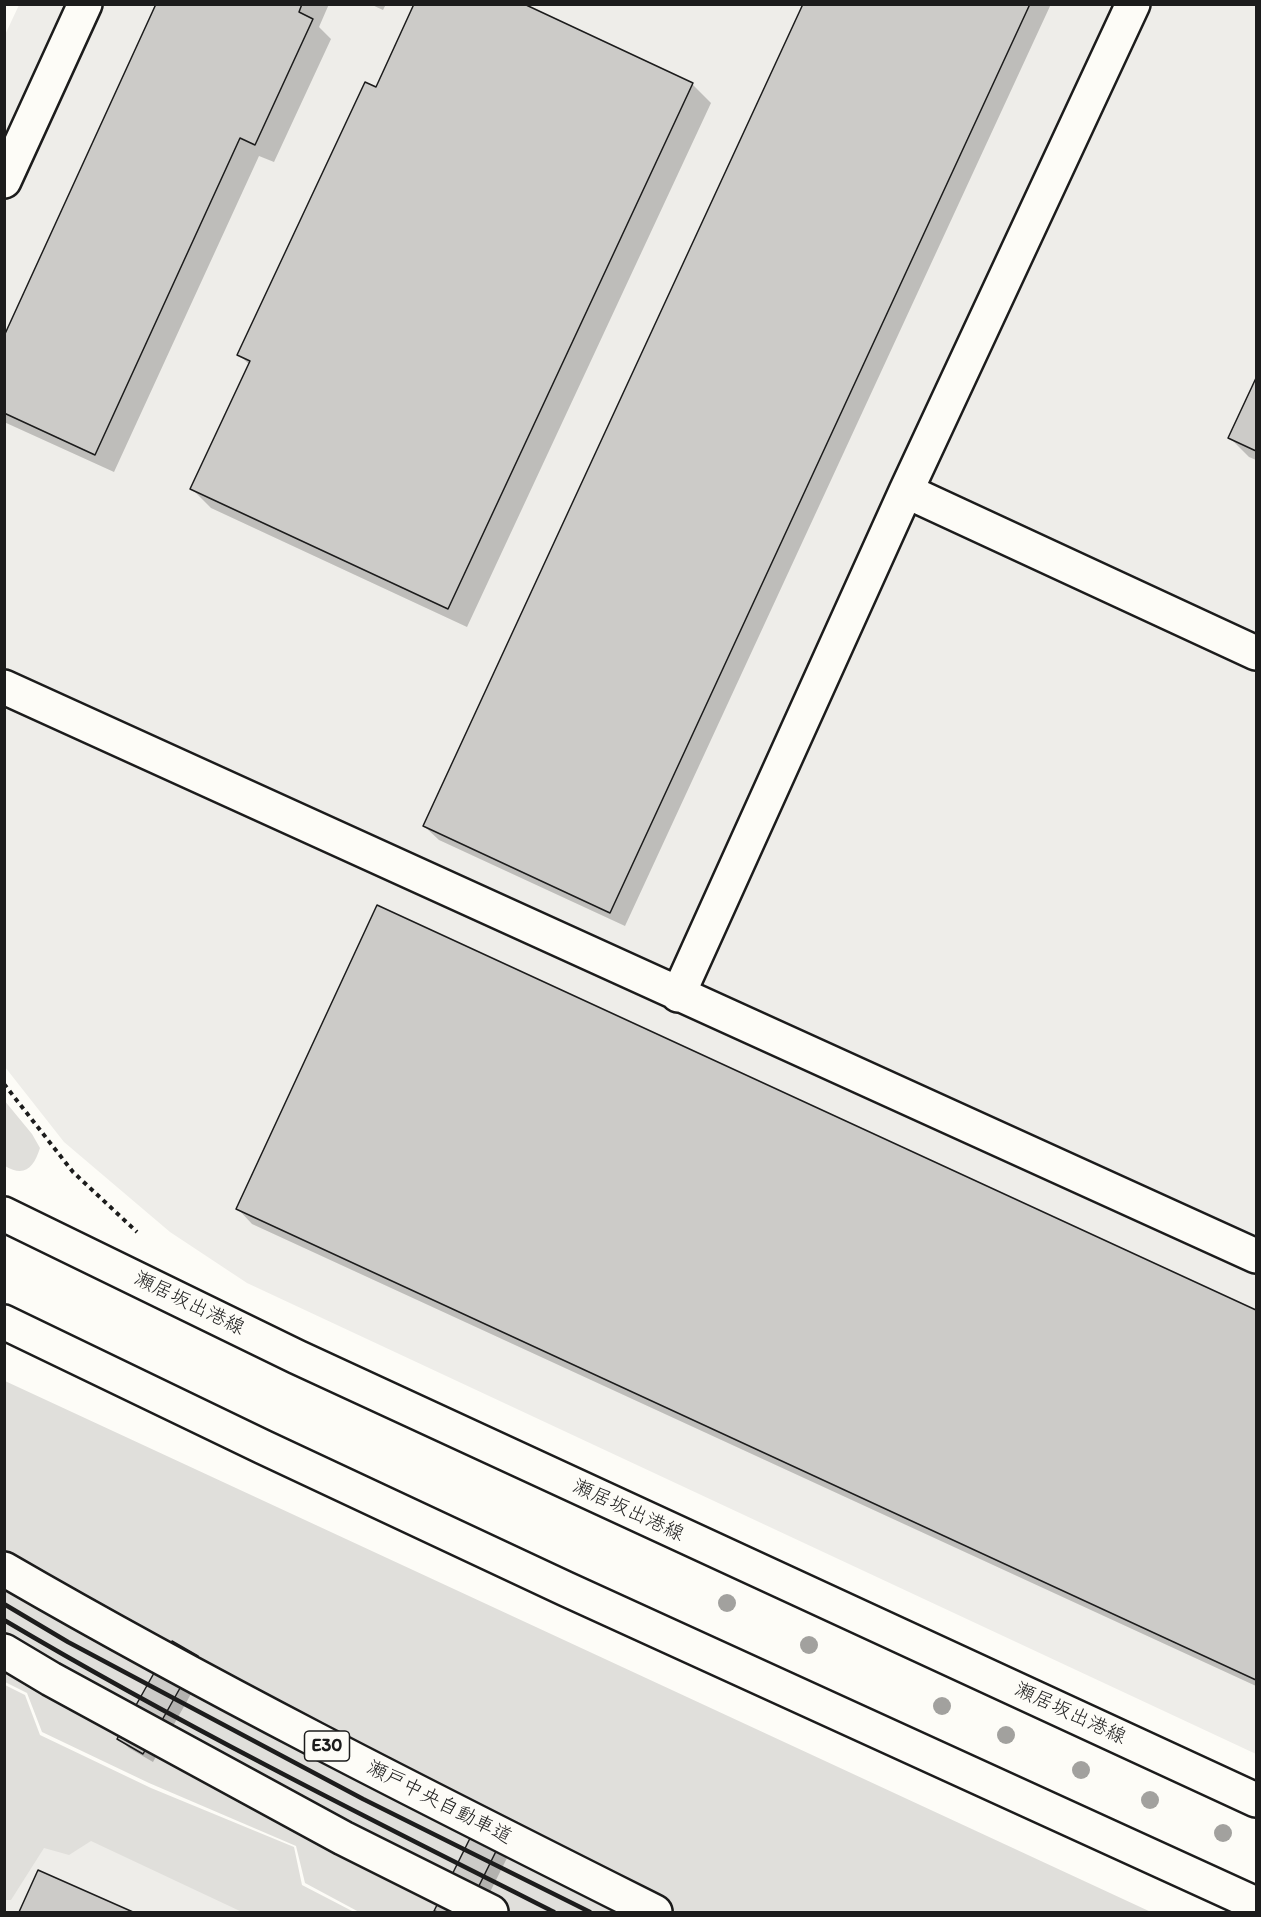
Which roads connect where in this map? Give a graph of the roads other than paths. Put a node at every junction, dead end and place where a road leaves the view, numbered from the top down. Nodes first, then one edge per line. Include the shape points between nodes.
1 (85, 4) edge
2 (1133, 4) edge
3 (4, 181) edge
4 (906, 491) junction
5 (1257, 653) edge
6 (4, 687) edge
7 (678, 995) junction
8 (4, 1214) edge
9 (1257, 1256) edge
10 (4, 1322) edge
11 (4, 1569) edge
12 (4, 1651) edge
13 (1257, 1800) edge
14 (1257, 1904) edge
15 (490, 1912) edge
16 (655, 1912) edge

1 - 3 main road
2 - 4 main road
4 - 5 main road
4 - 7 main road
6 - 7 main road
7 - 9 main road
8 - 13 main road, 瀬居坂出港線 via 297,1357
10 - 14 main road via 555,1584
11 - 16 main road, 瀬戸中央自動車道 / E30 via 371,1769
12 - 15 main road via 343,1838

